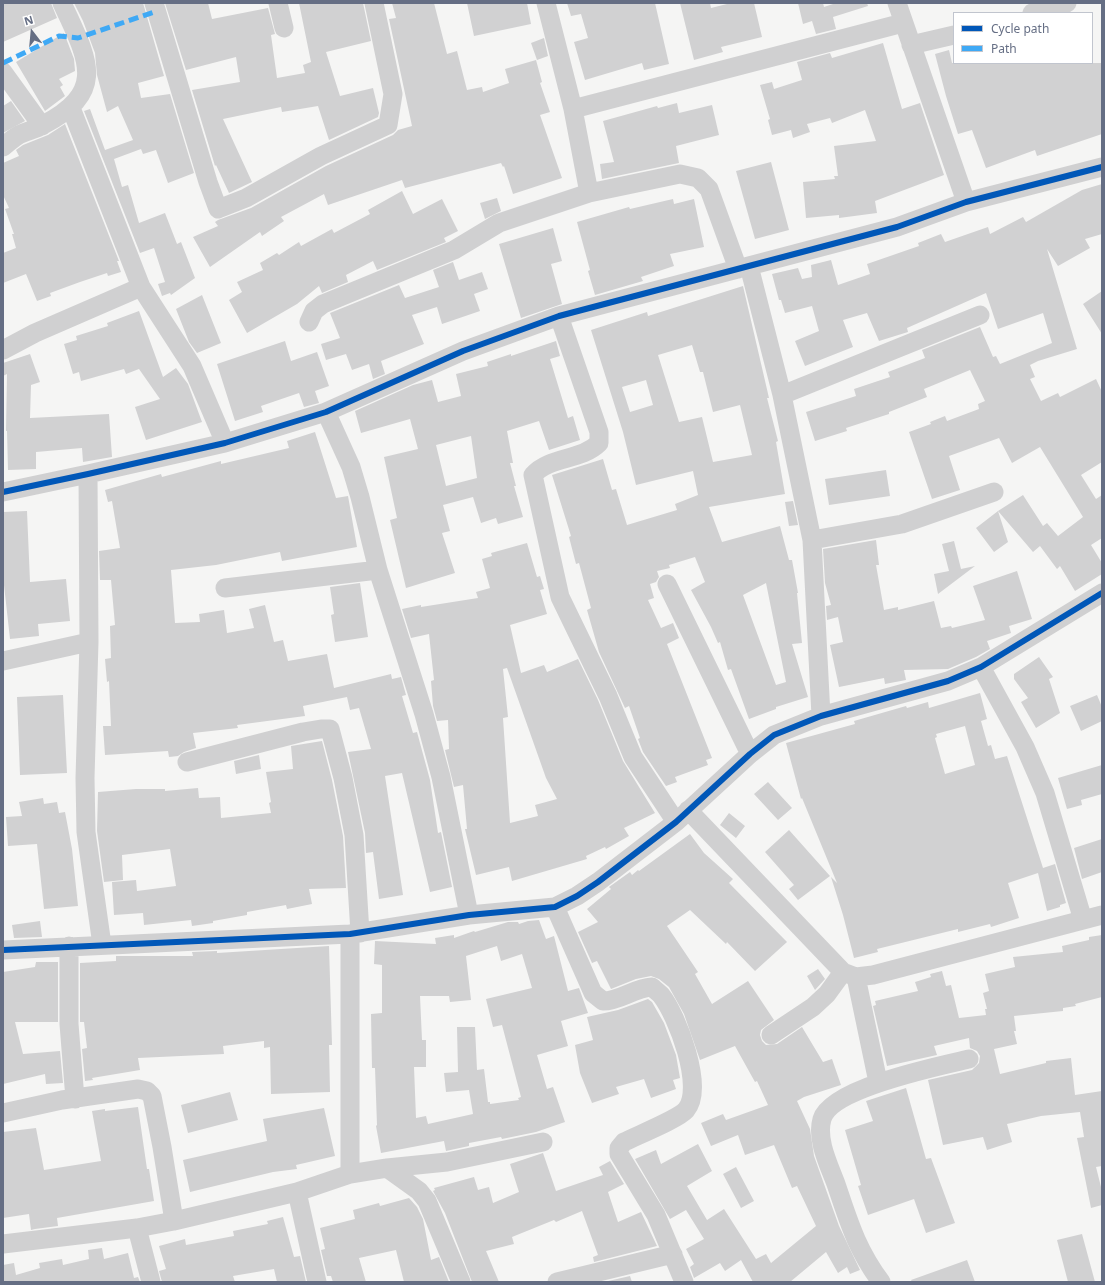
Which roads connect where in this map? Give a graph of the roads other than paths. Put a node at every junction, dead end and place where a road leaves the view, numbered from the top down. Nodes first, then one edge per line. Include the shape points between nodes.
1 (62, 3) edge
2 (154, 3) edge
3 (278, 3) edge
4 (374, 3) edge
5 (546, 3) edge
6 (897, 3) edge
7 (1068, 3) edge
8 (1036, 12) edge
9 (903, 23) junction
10 (284, 28) dead end
11 (953, 35) edge
12 (911, 45) junction
13 (3, 72) edge
14 (71, 108) junction
15 (573, 109) junction
16 (42, 126) junction
17 (3, 147) edge
18 (1102, 167) edge
19 (589, 193) junction
20 (966, 202) junction
21 (744, 267) junction
22 (141, 287) junction
23 (980, 315) dead end
24 (559, 316) junction
25 (308, 322) dead end
26 (3, 350) edge
27 (782, 394) junction
28 (326, 412) junction
29 (225, 443) junction
30 (88, 474) junction
31 (3, 492) edge
32 (994, 492) dead end
33 (812, 540) junction
34 (378, 570) junction
35 (667, 584) dead end
36 (225, 588) dead end
37 (1102, 593) edge
38 (89, 642) junction
39 (3, 661) edge
40 (981, 668) junction
41 (821, 716) junction
42 (750, 754) junction
43 (187, 762) dead end
44 (682, 816) junction
45 (555, 907) junction
46 (469, 915) junction
47 (1102, 915) edge
48 (1083, 920) junction
49 (355, 933) junction
50 (102, 944) junction
51 (69, 946) junction
52 (3, 950) edge
53 (850, 974) junction
54 (770, 1035) dead end
55 (969, 1059) dead end
56 (878, 1082) junction
57 (75, 1099) junction
58 (3, 1113) edge
59 (543, 1142) dead end
60 (387, 1168) junction
61 (350, 1174) junction
62 (297, 1192) junction
63 (174, 1221) junction
64 (137, 1228) junction
65 (3, 1244) edge
66 (673, 1254) junction
67 (151, 1282) edge
68 (317, 1282) edge
69 (461, 1282) edge
70 (558, 1282) edge
71 (684, 1282) edge
72 (881, 1282) edge

1 - 14 street via 78,38 88,72 85,86
2 - 4 street via 218,209 246,198 321,156 388,125 393,94
3 - 10 street
5 - 15 street
6 - 9 street
7 - 8 street
9 - 12 street
9 - 15 street
11 - 12 street
12 - 20 street
13 - 16 street
14 - 16 street
14 - 22 street
15 - 19 street
16 - 17 street via 18,135
18 - 20 street
19 - 21 street via 680,174 698,178 709,189
19 - 25 street via 499,223 454,250 322,304 314,311
20 - 21 street via 897,227
21 - 24 street
21 - 27 street
22 - 26 street
22 - 29 street via 192,366
23 - 27 street
24 - 28 street via 463,351
24 - 44 street via 599,432 598,443 592,450 540,468 533,475 560,597 608,696 633,757
27 - 33 street
28 - 29 street
28 - 34 street via 351,467
29 - 30 street
30 - 31 street
30 - 38 street
32 - 33 street via 902,524
33 - 41 street
34 - 36 street
34 - 46 street via 441,776
35 - 42 street
37 - 40 street
38 - 39 street
38 - 50 street via 86,832
40 - 41 street via 948,682
40 - 48 street via 1025,747 1045,793
41 - 42 street via 774,735
42 - 44 street
43 - 49 street via 303,732 330,729 354,835
44 - 45 street via 598,882
44 - 53 street
45 - 46 street
45 - 66 street via 594,993 603,1001 612,1001 643,988 652,987 661,995 682,1034 693,1086 688,1108 680,1116 624,1142 619,1154 656,1215
46 - 49 street
47 - 48 street
48 - 53 street via 873,975
49 - 50 street
49 - 61 street
50 - 51 street
51 - 52 street
51 - 57 street via 69,1024
53 - 54 street via 813,1007
53 - 56 street
55 - 56 street
56 - 72 street via 834,1103 822,1119 822,1142 855,1242
57 - 58 street
57 - 63 street via 138,1089 148,1091 152,1096
59 - 60 street via 447,1162
60 - 61 street
60 - 69 street via 419,1191 427,1201
61 - 62 street
62 - 63 street
62 - 68 street
63 - 64 street
64 - 65 street
64 - 67 street
66 - 70 street
66 - 71 street

